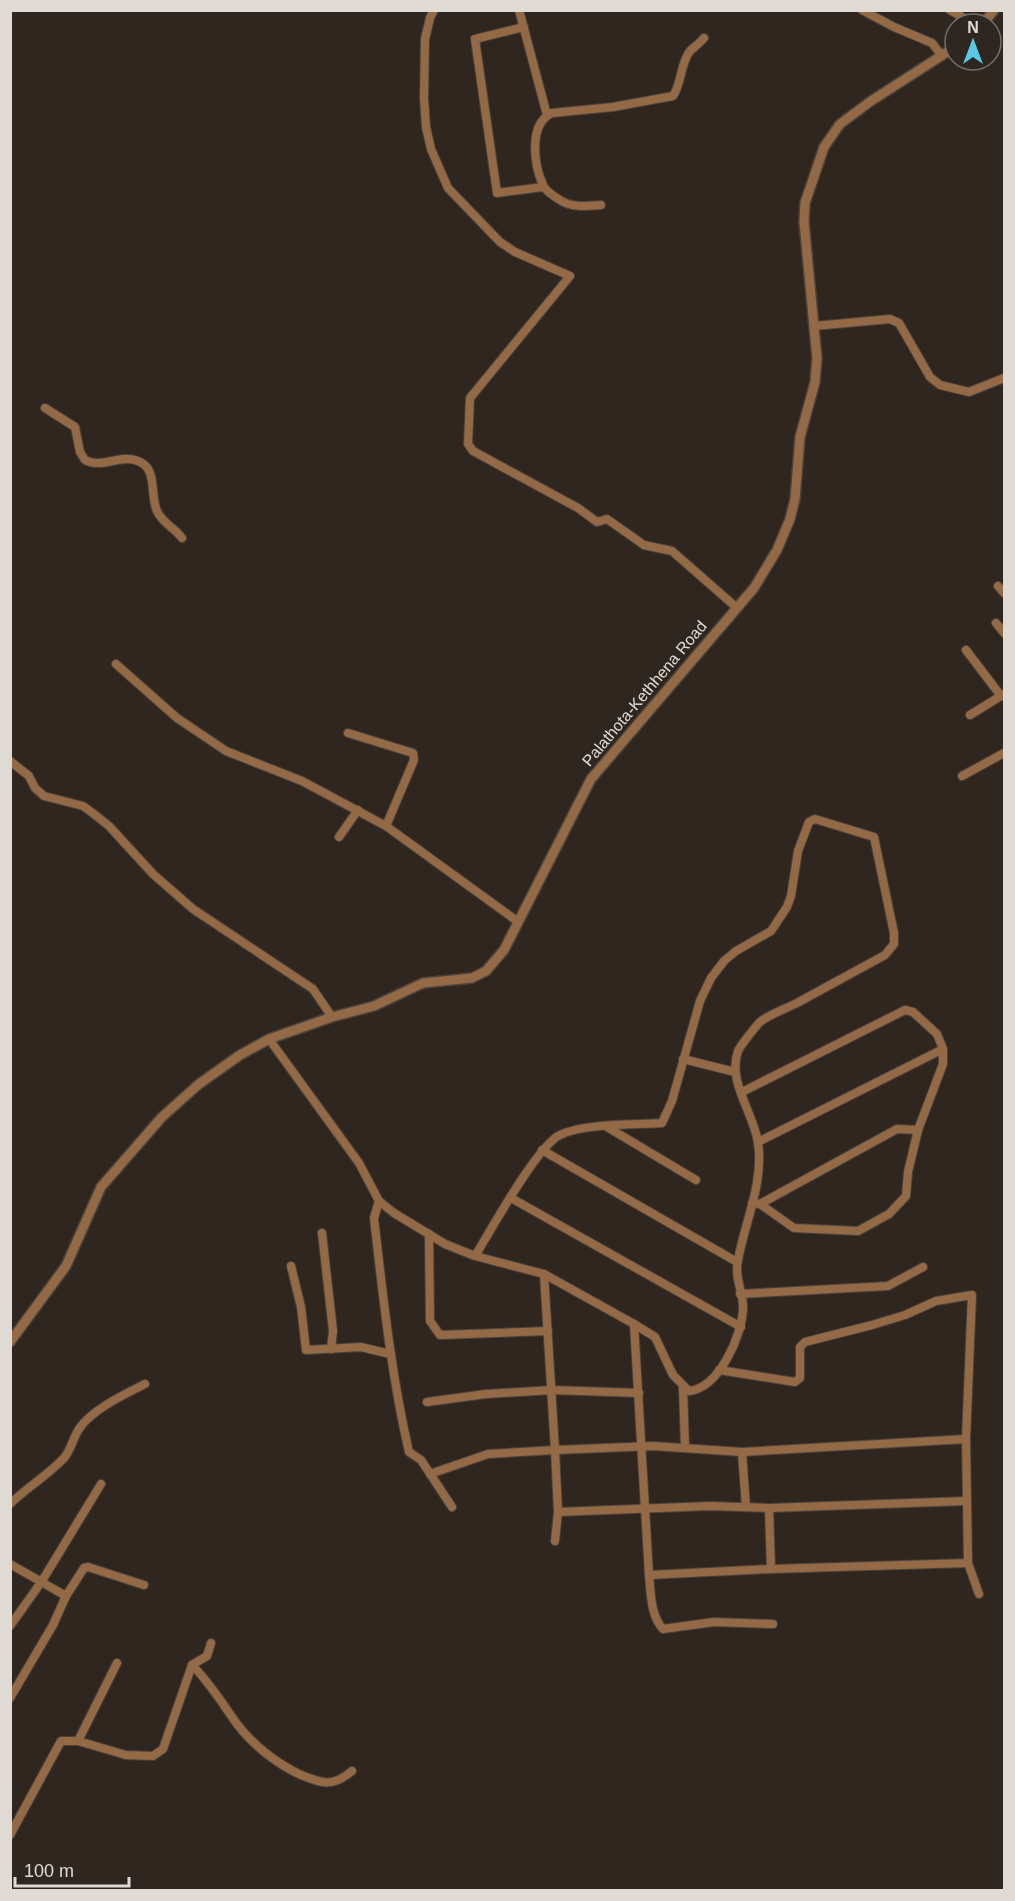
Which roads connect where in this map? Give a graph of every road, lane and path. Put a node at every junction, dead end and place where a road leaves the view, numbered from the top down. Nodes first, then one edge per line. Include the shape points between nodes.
1 (434, 10) edge
2 (519, 10) edge
3 (861, 10) edge
4 (524, 27) junction
5 (704, 38) dead end
6 (942, 56) joint
7 (547, 115) junction
8 (543, 187) junction
9 (601, 205) dead end
10 (813, 326) junction
11 (1005, 378) edge
12 (45, 408) dead end
13 (182, 538) dead end
14 (998, 586) dead end
15 (1005, 594) edge
16 (737, 608) junction
17 (996, 623) dead end
18 (1005, 633) edge
19 (966, 650) dead end
20 (116, 664) dead end
21 (1003, 695) edge
22 (970, 715) dead end
23 (348, 733) dead end
24 (1005, 753) edge
25 (10, 761) edge
26 (962, 776) dead end
27 (358, 810) junction
28 (386, 826) junction
29 (339, 837) dead end
30 (517, 921) junction
31 (332, 1017) junction
32 (269, 1039) junction
33 (943, 1049) junction
34 (683, 1059) junction
35 (735, 1072) junction
36 (741, 1092) junction
37 (606, 1126) junction
38 (918, 1130) junction
39 (758, 1142) junction
40 (542, 1150) junction
41 (696, 1180) dead end
42 (511, 1198) junction
43 (379, 1201) junction
44 (756, 1203) junction
45 (322, 1233) dead end
46 (429, 1234) junction
47 (475, 1256) junction
48 (737, 1262) junction
49 (291, 1266) dead end
50 (923, 1267) dead end
51 (544, 1274) junction
52 (740, 1294) junction
53 (634, 1324) junction
54 (741, 1327) junction
55 (548, 1331) junction
56 (10, 1342) edge
57 (331, 1348) junction
58 (390, 1354) junction
59 (719, 1370) junction
60 (145, 1384) dead end
61 (683, 1387) junction
62 (552, 1390) junction
63 (639, 1393) junction
64 (427, 1402) dead end
65 (966, 1439) junction
66 (641, 1447) junction
67 (685, 1447) junction
68 (555, 1450) junction
69 (742, 1452) junction
70 (430, 1474) junction
71 (101, 1484) dead end
72 (967, 1501) junction
73 (10, 1504) edge
74 (452, 1507) dead end
75 (746, 1507) junction
76 (769, 1508) junction
77 (644, 1509) junction
78 (558, 1512) junction
79 (555, 1541) dead end
80 (968, 1563) junction
81 (10, 1564) edge
82 (771, 1569) junction
83 (649, 1575) junction
84 (42, 1581) junction
85 (144, 1585) dead end
86 (979, 1594) dead end
87 (66, 1596) junction
88 (773, 1624) dead end
89 (10, 1626) edge
90 (211, 1643) dead end
91 (117, 1664) dead end
92 (192, 1665) junction
93 (10, 1698) edge
94 (78, 1741) junction
95 (352, 1771) dead end
96 (10, 1835) edge

1 - 16 street via 425,39 426,127 448,188 500,242 570,276 470,398 468,444 473,451 597,522 607,519 644,545 672,551
2 - 4 street
3 - 6 street via 932,43
4 - 7 street
4 - 8 street via 475,39 497,193
5 - 7 street via 690,50 678,89 672,96
6 - 10 street, Palathota-Kethhena Road via 840,124 824,147 805,203
7 - 8 street via 541,123 534,154
8 - 9 street via 561,202 578,207
10 - 11 street via 890,319 899,323 930,377 940,385 969,393
10 - 16 street, Palathota-Kethhena Road via 815,382 800,436 790,519 769,565
12 - 13 street via 78,431 85,460 97,464 129,458 145,465 151,474 153,500 160,517
14 - 15 street
16 - 30 street, Palathota-Kethhena Road via 591,779
17 - 18 street
19 - 21 street
20 - 27 street via 177,718 226,751 302,781
21 - 22 street
23 - 28 street via 413,753 414,760
24 - 26 street
25 - 31 street via 29,776 44,796 83,806 94,814 193,909 313,988
27 - 28 street
27 - 29 street
28 - 30 street
30 - 31 street, Palathota-Kethhena Road via 504,950 486,971 472,978 423,983 374,1006
31 - 32 street, Palathota-Kethhena Road
32 - 43 street via 359,1163
32 - 56 street, Palathota-Kethhena Road via 199,1084 162,1117 101,1187 66,1266
33 - 36 street via 937,1034 913,1012 905,1010
33 - 38 street via 943,1064
33 - 39 street
34 - 35 street
34 - 35 street via 711,978 736,951 771,931 787,907 798,851 809,822 815,819 874,837 894,944 885,955 760,1022 738,1050
34 - 37 street via 662,1123
35 - 36 street
36 - 39 street
37 - 40 street via 559,1135
37 - 41 street
38 - 44 street via 897,1129
38 - 44 street via 906,1196 889,1214 858,1231 794,1228
39 - 44 street
40 - 42 street
40 - 48 street
42 - 47 street
42 - 54 street
43 - 46 street
43 - 58 street via 374,1218
44 - 48 street
45 - 57 street via 333,1331
46 - 47 street
46 - 55 street via 430,1321 440,1335
47 - 51 street
48 - 52 street
49 - 57 street via 306,1350
50 - 52 street via 888,1286
51 - 53 street
51 - 55 street
52 - 54 street via 744,1306
53 - 61 street via 655,1337
53 - 63 street
54 - 59 street
55 - 62 street
57 - 58 street via 361,1347
58 - 70 street via 408,1452 421,1460
59 - 61 street via 695,1390
59 - 65 street via 795,1382 800,1378 800,1347 805,1342 894,1318 936,1301 972,1295
60 - 73 street via 115,1399 82,1425 66,1456
61 - 67 street
62 - 63 street
62 - 64 street
62 - 68 street
63 - 66 street
65 - 69 street
65 - 72 street
66 - 67 street
66 - 68 street
66 - 77 street
67 - 69 street
68 - 70 street via 488,1454
68 - 78 street
69 - 75 street
70 - 74 street
71 - 84 street
72 - 76 street
72 - 80 street
75 - 76 street
75 - 77 street
76 - 82 street
77 - 78 street
77 - 83 street
78 - 79 street
80 - 82 street
80 - 86 street
81 - 84 street
82 - 83 street
83 - 88 street via 654,1613 663,1629 714,1622
84 - 87 street
84 - 89 street
85 - 87 street via 88,1567
87 - 93 street
90 - 92 street via 207,1656
91 - 94 street
92 - 94 street via 163,1749 153,1756 126,1755
92 - 95 street via 238,1726 286,1768 319,1782 339,1782
94 - 96 street via 61,1741

